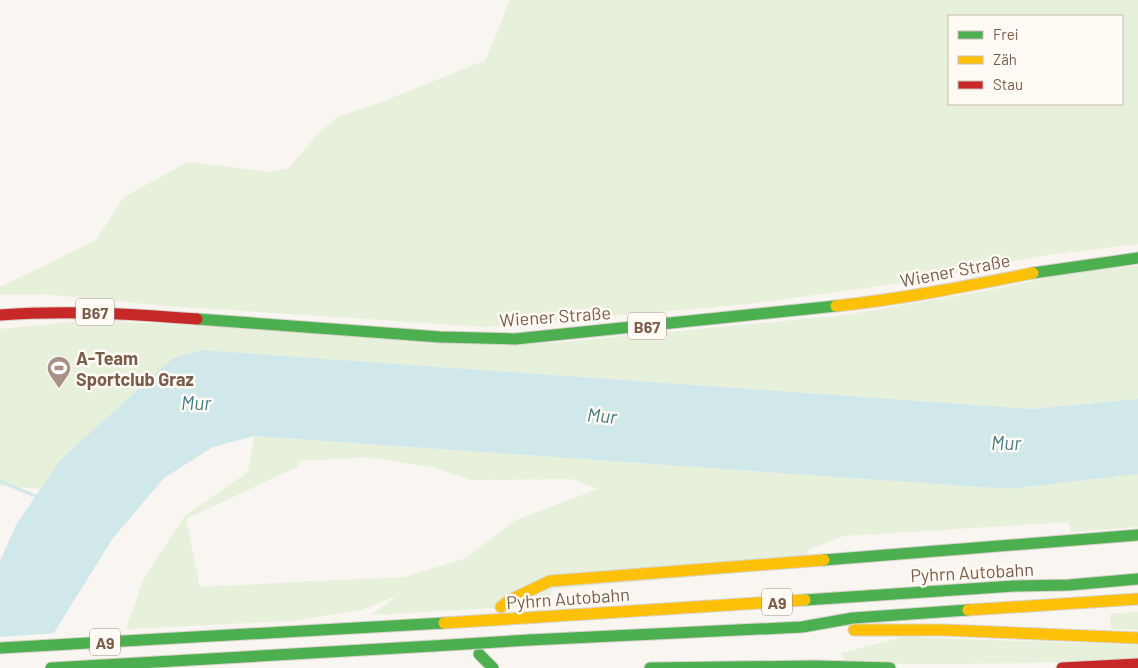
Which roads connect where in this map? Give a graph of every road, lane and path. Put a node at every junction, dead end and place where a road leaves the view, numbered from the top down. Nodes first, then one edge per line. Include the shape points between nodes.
1 (1138, 258) edge
2 (0, 315) edge
3 (1138, 535) edge
4 (1138, 569) edge
5 (1138, 579) edge
6 (1014, 586) junction
7 (1138, 599) edge
8 (501, 608) dead end
9 (802, 627) junction
10 (1138, 638) edge
11 (0, 648) edge
12 (1138, 664) edge
13 (51, 668) edge
14 (478, 668) edge
15 (493, 668) edge
16 (650, 668) edge
17 (890, 668) edge
18 (1062, 668) edge

1 - 2 main road, Wiener Straße / B67 via 1046,270 877,302 516,339 440,337 104,313
3 - 8 main road via 550,581 510,600
4 - 6 main road
5 - 6 main road, Pyhrn Autobahn / A9
6 - 11 main road, Pyhrn Autobahn / A9, bridge
7 - 9 main road, A9 via 854,618
9 - 10 main road
9 - 13 main road, A9, bridge
12 - 18 main road
14 - 15 main road via 479,654
16 - 17 main road

